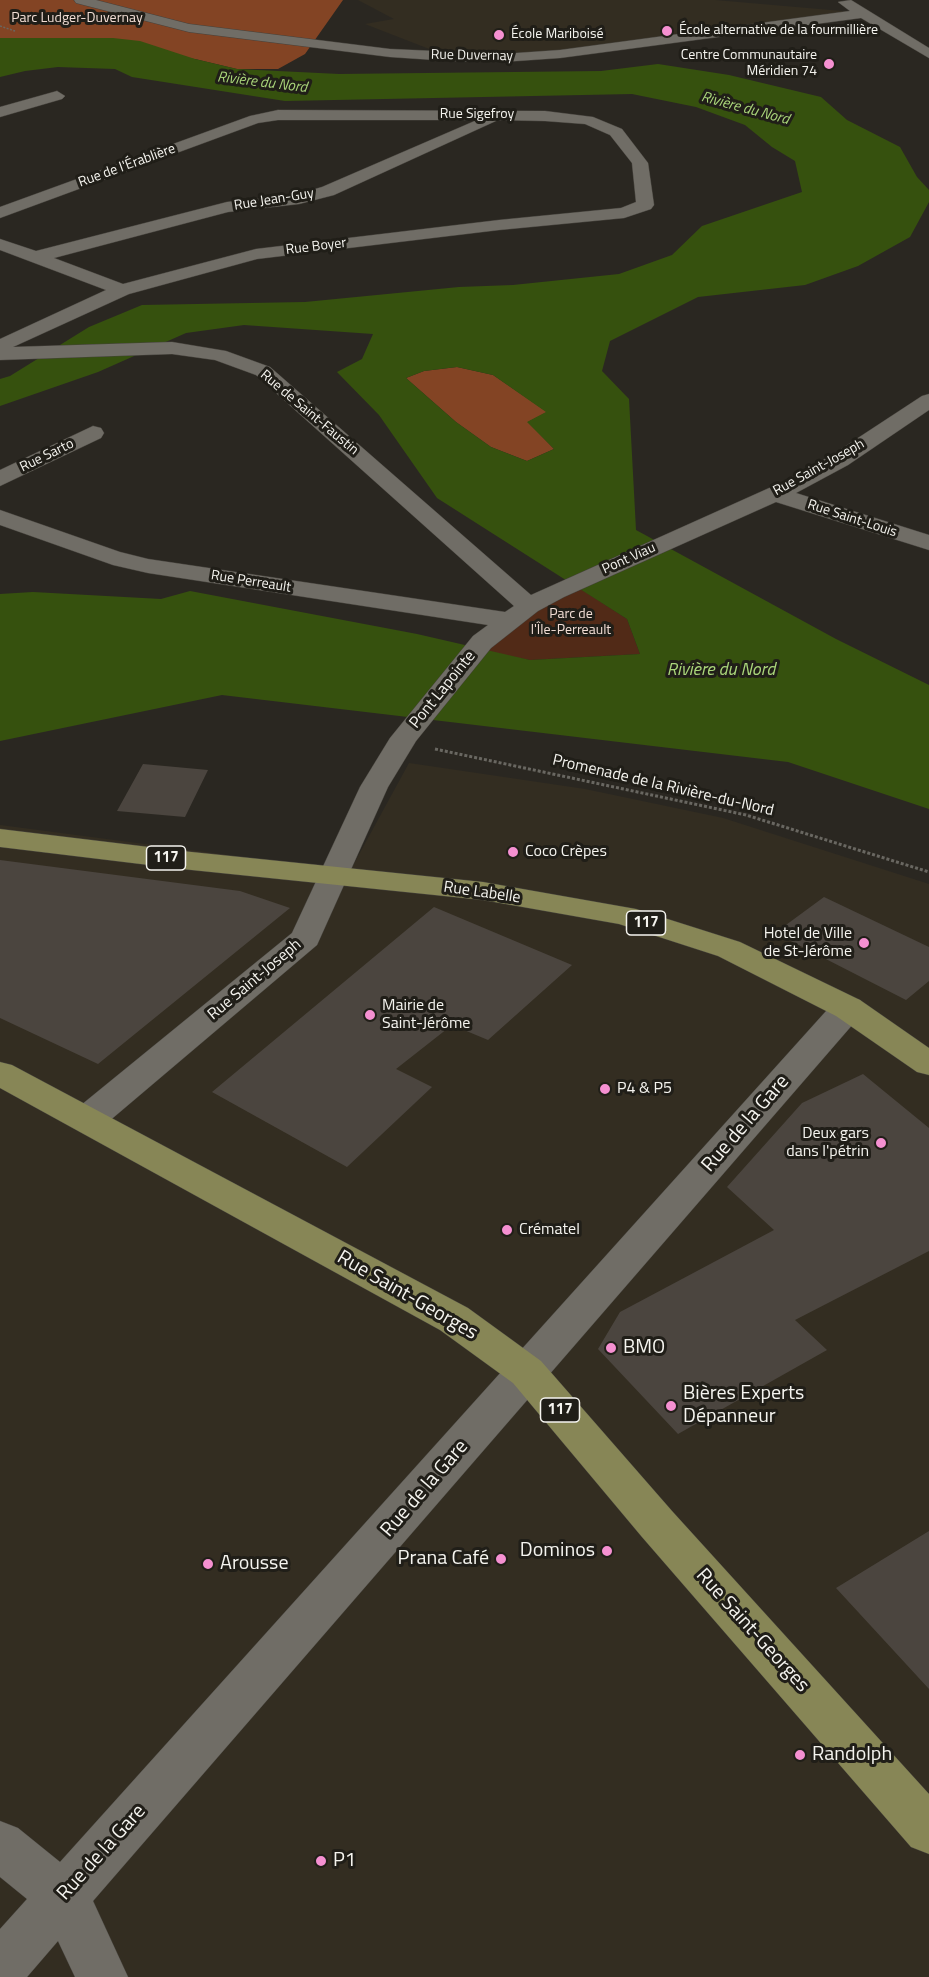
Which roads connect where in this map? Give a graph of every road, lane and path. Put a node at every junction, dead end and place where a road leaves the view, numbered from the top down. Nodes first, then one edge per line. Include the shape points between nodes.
1 (81, 0) edge
2 (841, 0) edge
3 (865, 13) junction
4 (0, 26) edge
5 (15, 31) dead end
6 (929, 54) edge
7 (57, 96) dead end
8 (0, 112) edge
9 (503, 115) junction
10 (255, 119) joint
11 (645, 205) joint
12 (0, 213) edge
13 (0, 244) edge
14 (36, 257) junction
15 (122, 290) junction
16 (0, 346) edge
17 (0, 354) edge
18 (929, 400) edge
19 (93, 434) dead end
20 (0, 479) edge
21 (775, 494) junction
22 (0, 517) edge
23 (703, 527) joint
24 (929, 543) edge
25 (529, 606) junction
26 (508, 620) junction
27 (404, 738) joint
28 (458, 753) dead end
29 (0, 838) edge
30 (929, 872) edge
31 (332, 877) junction
32 (848, 1008) junction
33 (929, 1064) edge
34 (0, 1073) edge
35 (88, 1119) junction
36 (528, 1372) junction
37 (929, 1830) edge
38 (0, 1845) edge
39 (63, 1896) junction
40 (0, 1968) edge
41 (102, 1977) edge

1 - 3 street, Rue Duvernay via 189,28 367,51 502,58 560,54
2 - 3 street
3 - 6 street
4 - 5 path
7 - 8 street
9 - 10 street, Rue Sigefroy via 278,115
9 - 11 street, Rue Sigefroy via 588,120 616,132 640,163
9 - 14 street, Rue Jean-Guy via 299,199 227,207
10 - 12 street, Rue de l'Érablière
11 - 15 street, Rue Boyer via 624,213 256,254
13 - 14 street
14 - 15 street
15 - 16 street, Rue Boyer
17 - 25 street, Rue de Saint-Faustin via 172,348 219,355 263,371
18 - 21 street, Rue Saint-Joseph via 840,460
19 - 20 street, Rue Sarto
21 - 23 street, Rue Saint-Joseph
21 - 24 street, Rue Saint-Louis
22 - 26 street, Rue Perreault via 104,555 148,566
23 - 25 street, Pont Viau
25 - 26 street
26 - 27 street, Pont Lapointe via 482,642
27 - 31 street, Rue Saint-Joseph via 374,787
28 - 30 path, Promenade de la Rivière-du-Nord via 746,815
29 - 31 main road, Rue Labelle / 117
31 - 32 main road, Rue Labelle / 117 via 483,891 625,916 729,949
31 - 35 street, Rue Saint-Joseph via 306,938
32 - 33 main road, Rue Labelle / 117
32 - 36 street, Rue de la Gare
34 - 35 main road, Rue Saint-Georges / 117
35 - 36 main road, Rue Saint-Georges / 117 via 454,1319
36 - 37 main road, Rue Saint-Georges / 117 via 657,1524
36 - 39 street, Rue de la Gare
38 - 39 street
39 - 40 street, Rue de la Gare
39 - 41 street

